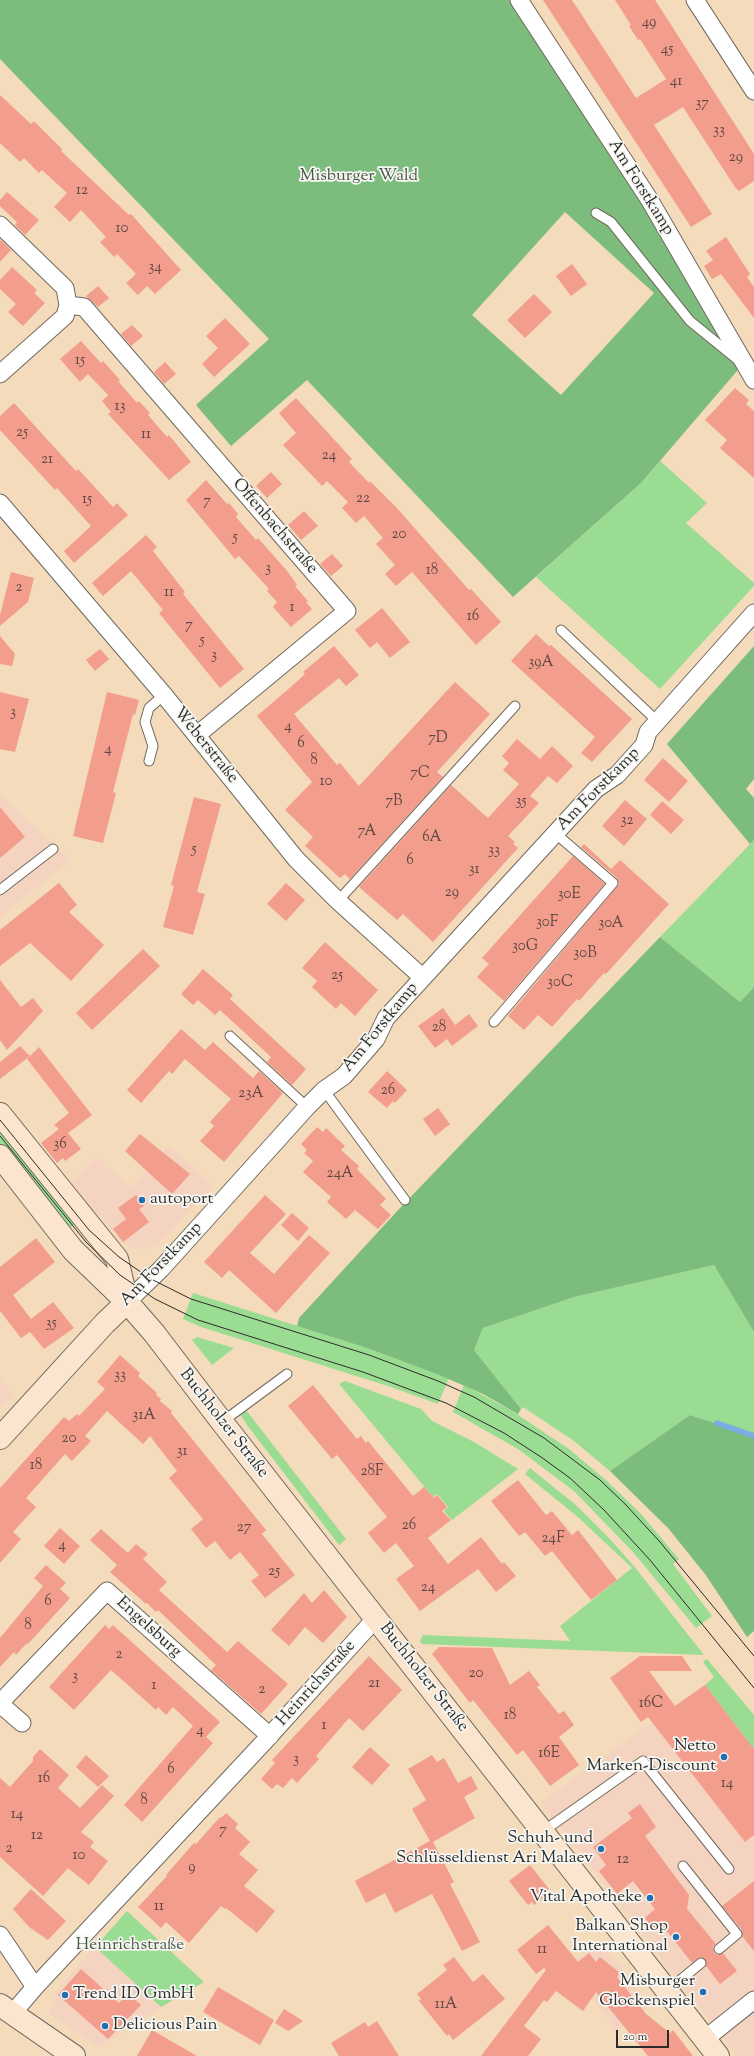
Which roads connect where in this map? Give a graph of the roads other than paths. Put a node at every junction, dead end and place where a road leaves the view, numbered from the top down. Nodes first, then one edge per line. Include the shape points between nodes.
1 (519, 0) edge
2 (695, 0) edge
3 (754, 91) edge
4 (596, 213) dead end
5 (0, 225) edge
6 (68, 305) junction
7 (2, 369) edge
8 (750, 373) edge
9 (0, 503) edge
10 (754, 613) edge
11 (561, 630) dead end
12 (164, 695) junction
13 (515, 706) dead end
14 (657, 721) junction
15 (197, 735) junction
16 (149, 761) dead end
17 (556, 833) junction
18 (53, 849) dead end
19 (0, 890) edge
20 (338, 901) junction
21 (422, 977) junction
22 (494, 1022) dead end
23 (230, 1036) dead end
24 (324, 1090) junction
25 (307, 1108) junction
26 (0, 1114) edge
27 (0, 1156) edge
28 (405, 1200) dead end
29 (127, 1302) junction
30 (287, 1374) dead end
31 (222, 1422) junction
32 (0, 1438) edge
33 (376, 1618) junction
34 (0, 1704) edge
35 (22, 1723) dead end
36 (270, 1736) junction
37 (542, 1832) junction
38 (683, 1866) dead end
39 (729, 1869) dead end
40 (0, 1935) edge
41 (719, 1949) dead end
42 (701, 1963) dead end
43 (35, 1987) junction
44 (667, 1991) junction
45 (754, 2000) edge
46 (6, 2009) edge
47 (705, 2039) junction
48 (73, 2056) edge
49 (718, 2056) edge

1 - 8 street, Am Forstkamp via 649,199
2 - 3 street
4 - 8 lane via 612,222 690,321
5 - 6 street via 65,288
6 - 7 street via 65,316
6 - 15 street, Offenbachstraße via 84,307 347,611
9 - 12 street, Weberstraße
10 - 14 street, Am Forstkamp
11 - 14 lane
12 - 15 street, Weberstraße
12 - 16 lane via 149,708 145,722 153,746
13 - 20 lane
14 - 17 street, Am Forstkamp via 648,732 644,745 617,775 596,789
15 - 20 street, Weberstraße via 296,859
17 - 21 street, Am Forstkamp
17 - 22 lane via 613,883
18 - 19 lane
20 - 21 street, Weberstraße
21 - 24 street, Am Forstkamp via 386,1018 376,1039 344,1076
23 - 25 lane
24 - 25 street, Am Forstkamp
24 - 28 lane
25 - 29 street, Am Forstkamp via 166,1263
26 - 29 main road, Buchholzer Straße via 117,1259
27 - 29 main road, Buchholzer Straße via 73,1250
29 - 31 main road, Buchholzer Straße
29 - 32 main road, Am Forstkamp
30 - 31 lane
31 - 33 main road, Buchholzer Straße
33 - 36 street, Heinrichstraße
33 - 37 main road, Buchholzer Straße
34 - 35 street, Engelsburg
34 - 36 street, Engelsburg via 107,1591
36 - 43 street, Heinrichstraße
37 - 39 lane via 643,1761
37 - 44 main road, Buchholzer Straße
38 - 41 lane via 737,1934
40 - 43 street
42 - 44 lane
43 - 46 street, Heinrichstraße
44 - 47 main road, Buchholzer Straße
45 - 47 street
46 - 48 main road
47 - 49 main road, Buchholzer Straße

